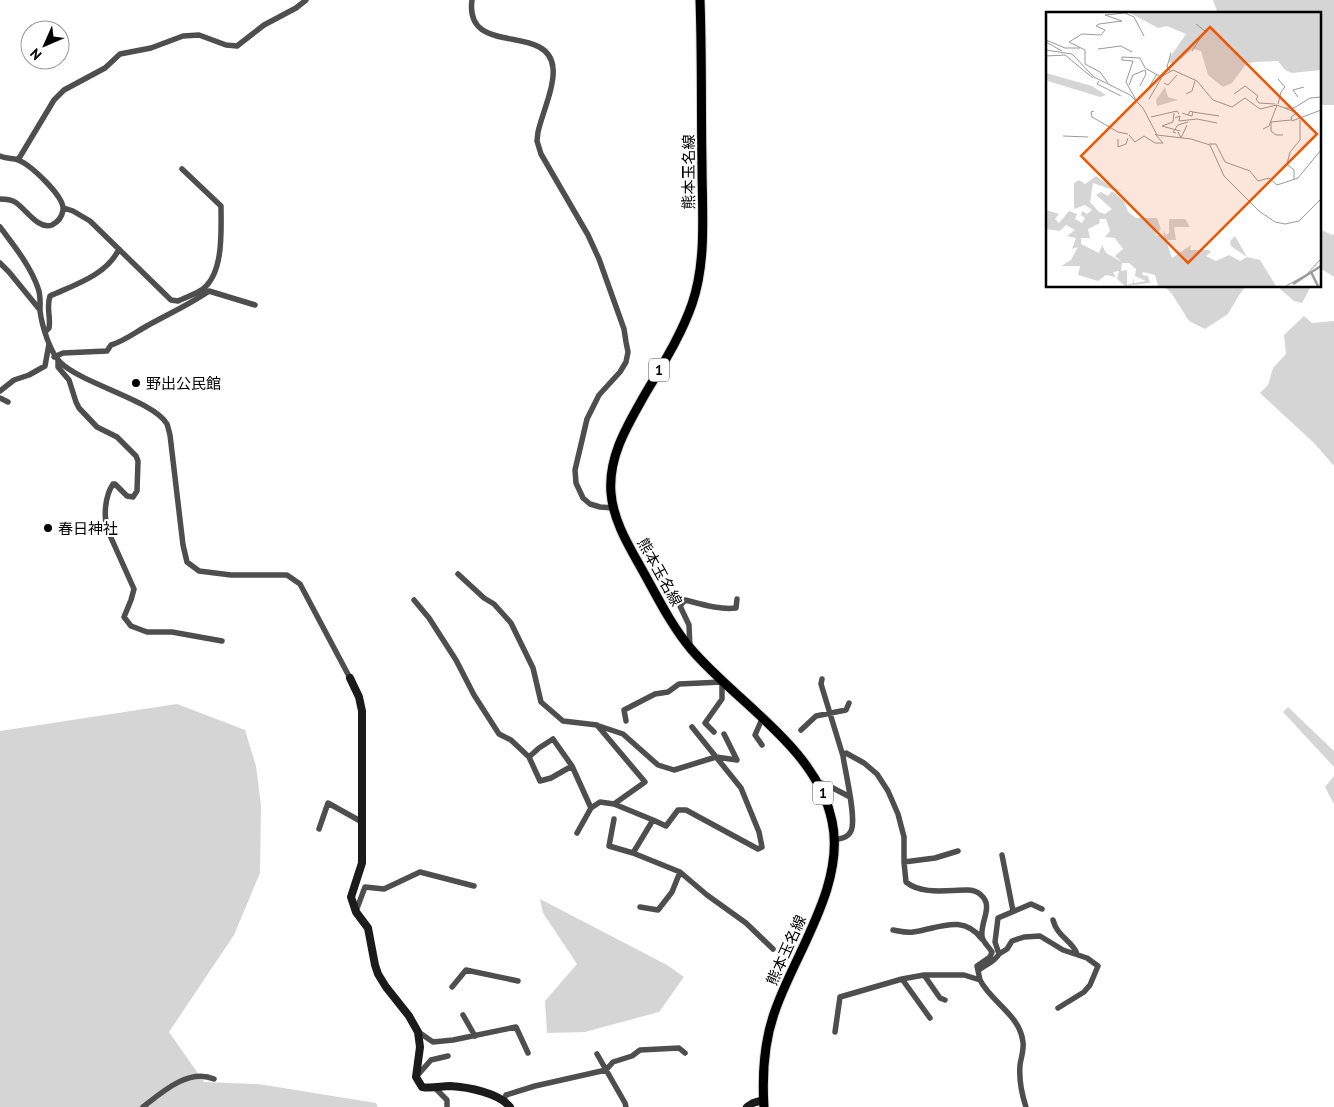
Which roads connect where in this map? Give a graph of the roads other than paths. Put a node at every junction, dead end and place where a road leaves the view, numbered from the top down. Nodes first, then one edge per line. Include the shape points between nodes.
1 (306, 0) edge
2 (472, 0) edge
3 (700, 1) edge
4 (0, 156) edge
5 (18, 160) junction
6 (182, 169) dead end
7 (0, 199) edge
8 (64, 208) junction
9 (0, 227) edge
10 (119, 249) junction
11 (0, 263) edge
12 (255, 304) dead end
13 (40, 310) junction
14 (46, 331) junction
15 (49, 344) junction
16 (56, 359) junction
17 (0, 390) edge
18 (0, 398) edge
19 (8, 402) dead end
20 (614, 508) junction
21 (458, 574) dead end
22 (414, 600) dead end
23 (737, 600) dead end
24 (222, 641) dead end
25 (690, 648) junction
26 (350, 678) joint
27 (822, 679) dead end
28 (722, 682) junction
29 (849, 703) dead end
30 (829, 713) junction
31 (626, 720) dead end
32 (762, 720) junction
33 (597, 725) junction
34 (692, 727) dead end
35 (801, 730) dead end
36 (714, 732) dead end
37 (724, 734) dead end
38 (762, 745) dead end
39 (843, 756) junction
40 (530, 757) junction
41 (716, 757) junction
42 (572, 766) junction
43 (817, 781) junction
44 (850, 797) junction
45 (614, 804) junction
46 (591, 808) junction
47 (614, 819) dead end
48 (653, 820) junction
49 (362, 822) junction
50 (319, 829) dead end
51 (576, 834) dead end
52 (834, 840) junction
53 (958, 851) dead end
54 (633, 852) junction
55 (1002, 855) dead end
56 (904, 862) junction
57 (680, 872) junction
58 (474, 886) dead end
59 (640, 906) dead end
60 (1042, 909) dead end
61 (1013, 911) junction
62 (356, 912) junction
63 (1053, 920) dead end
64 (893, 930) dead end
65 (982, 939) junction
66 (773, 949) dead end
67 (1000, 954) junction
68 (1077, 954) junction
69 (979, 970) junction
70 (924, 975) junction
71 (902, 979) junction
72 (980, 980) junction
73 (518, 981) dead end
74 (452, 987) dead end
75 (945, 1000) dead end
76 (1058, 1008) dead end
77 (463, 1015) dead end
78 (930, 1018) dead end
79 (417, 1031) junction
80 (835, 1032) dead end
81 (475, 1036) junction
82 (528, 1053) dead end
83 (684, 1053) dead end
84 (597, 1054) dead end
85 (448, 1056) dead end
86 (606, 1070) junction
87 (416, 1077) junction
88 (214, 1079) dead end
89 (435, 1088) junction
90 (504, 1100) junction
91 (764, 1104) edge
92 (143, 1107) edge
93 (447, 1107) edge
94 (510, 1107) edge
95 (626, 1107) edge
96 (747, 1107) edge
97 (1026, 1107) edge

1 - 5 street via 236,46 199,35 184,36 151,48 120,54 105,68 64,90 54,100
2 - 20 street via 472,14 485,32 494,37 537,45 553,68 537,141 541,154 599,259 624,329 627,347 626,362 599,395 587,420 575,470 583,498 590,504
3 - 20 main road, 熊本玉名線 / 1 via 700,266 692,303 680,331 617,450 611,475
4 - 5 street
5 - 8 street via 35,171 60,198
6 - 10 street via 221,206 218,266 206,286 175,302
7 - 8 street via 14,201 40,224 48,226 56,223
8 - 10 street via 90,221
9 - 13 street via 27,263 38,288
10 - 14 street via 114,259 97,273 50,296 50,320
11 - 13 street
12 - 16 street via 209,291 123,342 111,345 107,351 63,353
13 - 14 street
14 - 15 street
15 - 16 street
15 - 17 street via 45,366
16 - 24 street via 80,408 97,427 117,437 138,461 136,495 127,496 113,484 106,503 105,522 134,589 124,613 127,622 147,632 172,632
16 - 26 street via 63,366 153,411 167,424 187,562 199,571 287,575 295,579
18 - 19 street
20 - 25 main road, 熊本玉名線 / 1 via 624,536 656,595
21 - 33 street via 494,604 511,624 533,668 541,702 563,721
22 - 40 street via 456,660 499,734
23 - 25 street via 736,608 730,609 685,600 680,606 689,625
25 - 28 main road, 熊本玉名線 / 1
26 - 49 street via 362,711
27 - 30 street
28 - 31 street via 679,684 668,692 654,694 624,710
28 - 32 main road, 熊本玉名線 / 1
28 - 36 street via 722,699 705,723
29 - 30 street via 846,710
30 - 35 street via 816,716
30 - 39 street
32 - 38 street via 755,735
32 - 43 main road, 熊本玉名線 / 1 via 800,756
33 - 41 street via 623,734 658,764 674,770
33 - 45 street via 645,782
34 - 41 street
37 - 41 street via 737,760
39 - 44 street
39 - 56 street via 846,753 864,762 888,791 904,837
40 - 42 street via 540,781
40 - 42 street via 554,739
41 - 48 street via 741,788 762,847 758,849 686,810 678,810 666,826
42 - 46 street
43 - 44 street
43 - 52 main road, 熊本玉名線 / 1 via 829,809
44 - 52 street via 854,819 851,832 845,838
45 - 46 street via 600,802
45 - 48 street
46 - 51 street
47 - 54 street via 609,846
48 - 54 street
49 - 50 street via 328,803
49 - 62 street via 362,862 351,897
52 - 91 main road, 熊本玉名線 / 1 via 826,889 774,1012 763,1066
53 - 56 street
54 - 57 street
55 - 61 street
56 - 65 street via 906,882 913,888 973,890 981,895 987,906
57 - 59 street via 672,892 658,910
57 - 66 street via 746,923
58 - 62 street via 420,872 384,889 364,887
60 - 61 street via 1031,904
61 - 67 street via 998,918 995,942
62 - 79 street via 368,928 378,974
63 - 68 street via 1063,939
64 - 65 street via 911,932 958,924 968,926
65 - 69 street via 992,952 977,966
67 - 68 street via 1012,941 1040,936
67 - 69 street via 995,961
68 - 76 street via 1098,966 1084,992
69 - 72 street
70 - 71 street
70 - 72 street via 964,975
70 - 75 street via 940,998
71 - 78 street
71 - 80 street via 840,997
72 - 97 street via 1017,1025 1023,1042 1020,1066
73 - 74 street via 466,970
77 - 81 street
79 - 81 street via 433,1042
79 - 87 street via 420,1047
81 - 82 street via 516,1027
83 - 86 street via 679,1048 640,1050 613,1062
84 - 86 street
85 - 87 street via 431,1060
86 - 90 street via 525,1089 506,1095
86 - 95 street
87 - 89 street via 422,1087
88 - 92 street via 205,1075 182,1080
89 - 90 street via 450,1086 493,1094
89 - 93 street via 447,1100
90 - 94 street
91 - 96 street via 753,1103

